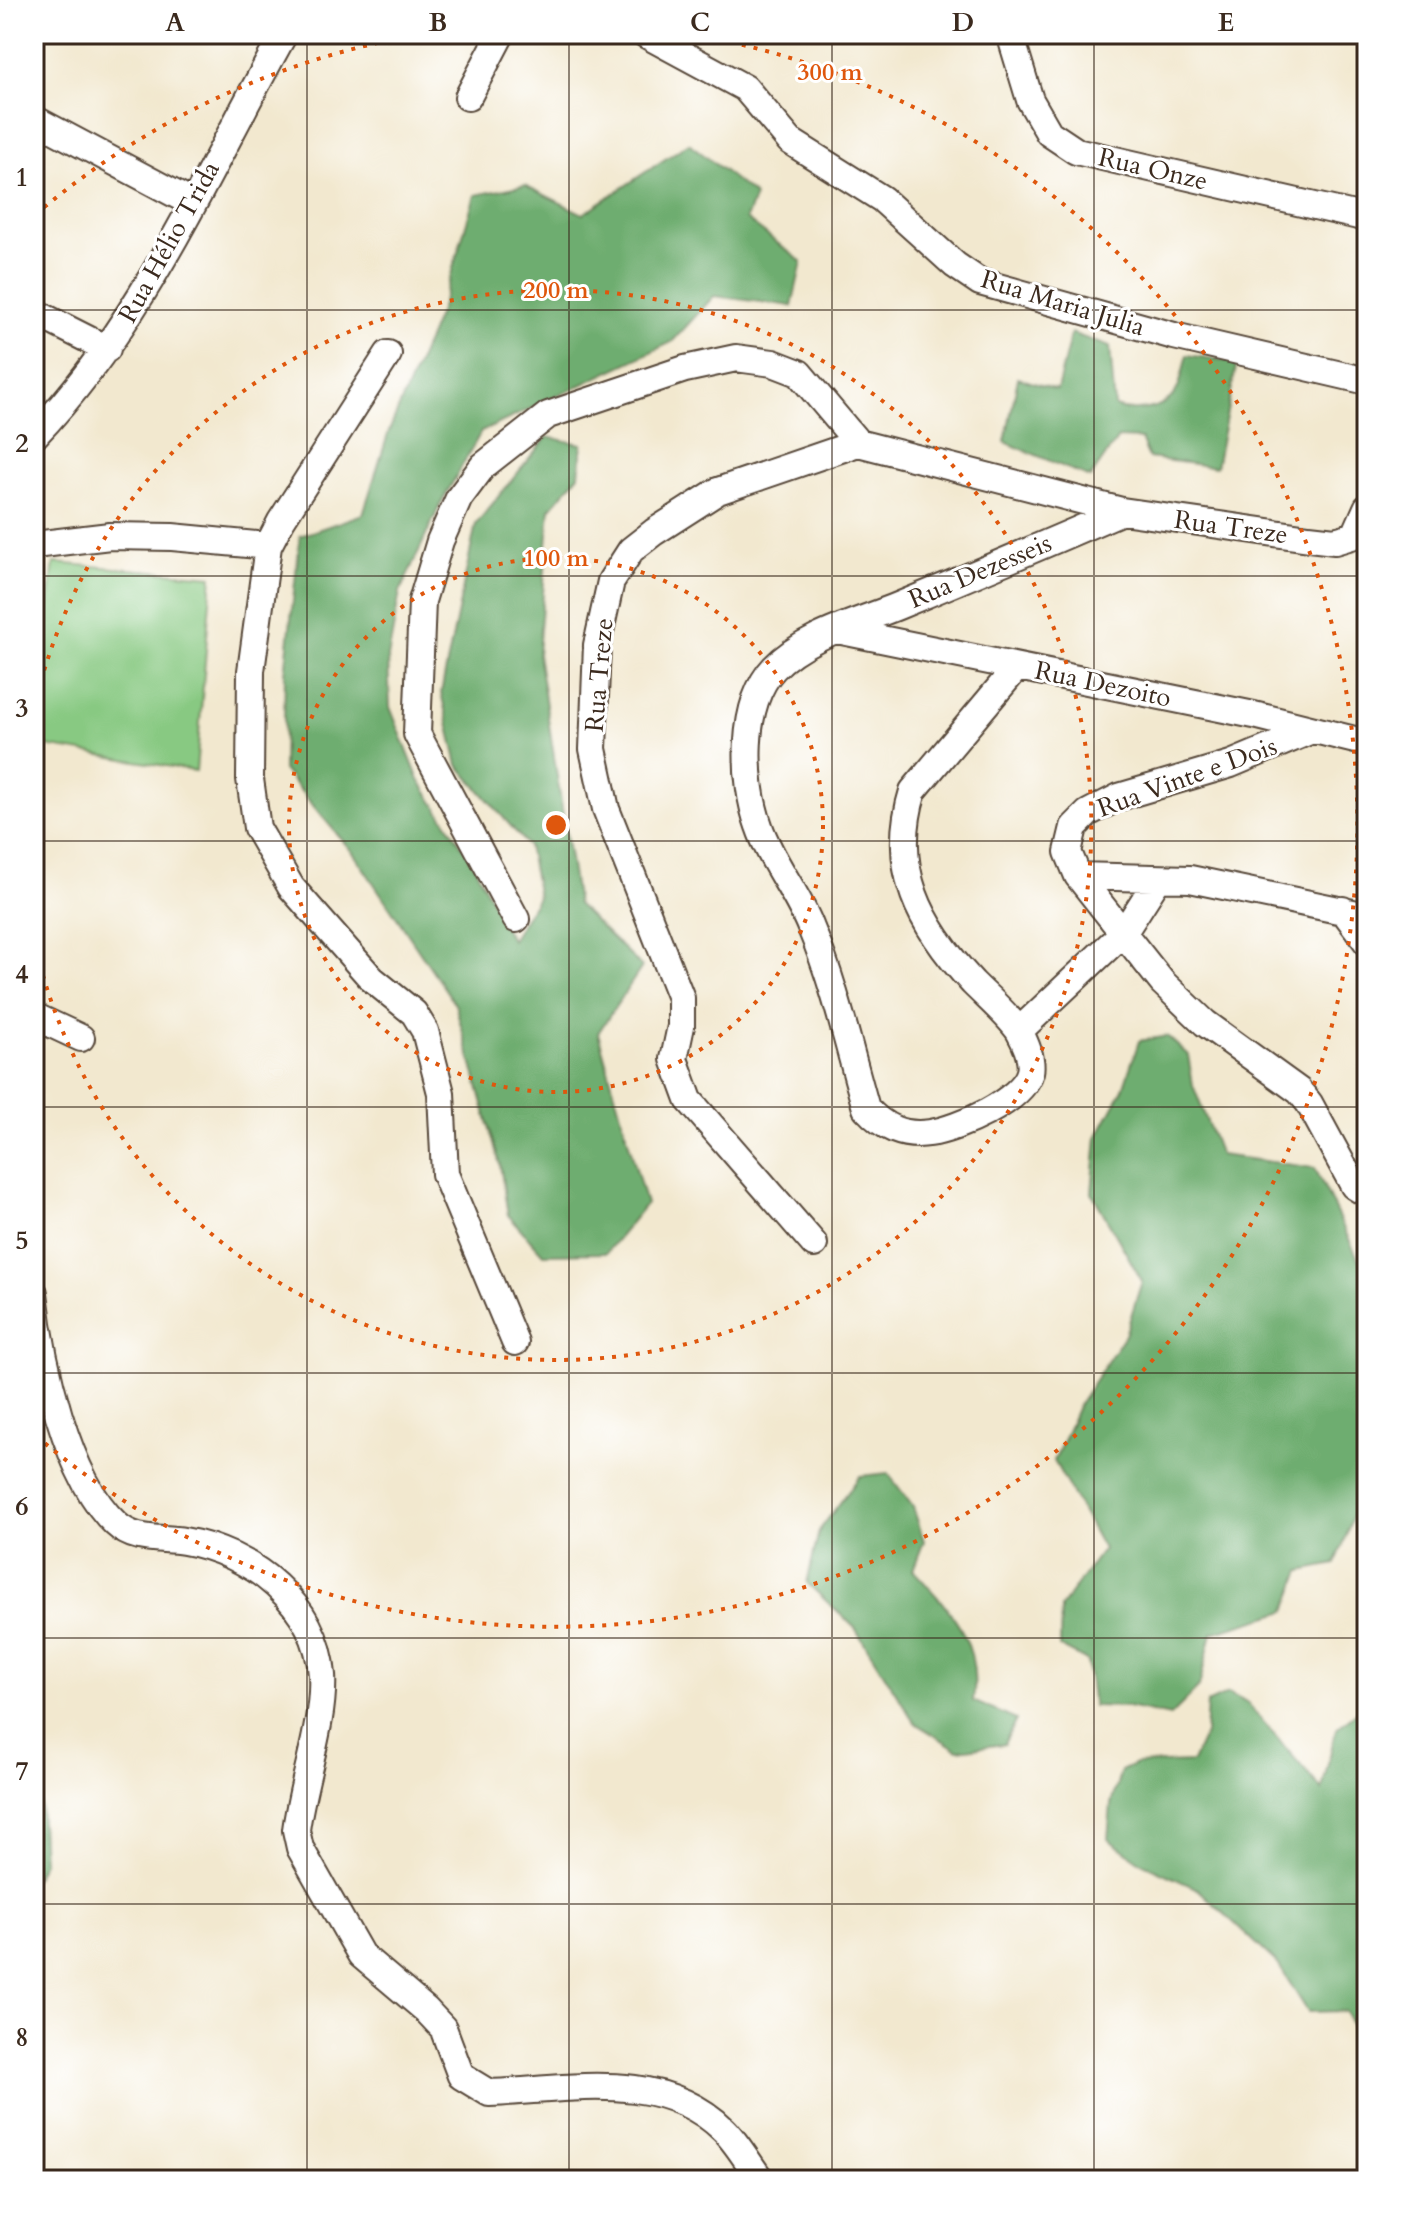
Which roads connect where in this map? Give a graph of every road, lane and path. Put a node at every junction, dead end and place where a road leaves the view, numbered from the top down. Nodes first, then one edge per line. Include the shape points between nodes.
1 (501, 34) edge
2 (645, 34) edge
3 (1010, 34) edge
4 (279, 36) edge
5 (468, 97) dead end
6 (34, 119) edge
7 (192, 203) junction
8 (1367, 218) edge
9 (34, 312) edge
10 (107, 349) junction
11 (388, 354) dead end
12 (1367, 381) edge
13 (34, 436) edge
14 (858, 443) junction
15 (1367, 508) edge
16 (1122, 511) junction
17 (34, 545) edge
18 (268, 546) junction
19 (837, 630) junction
20 (1017, 667) junction
21 (1254, 715) junction
22 (1312, 730) junction
23 (1367, 743) edge
24 (1252, 756) junction
25 (1078, 876) junction
26 (1158, 879) junction
27 (1355, 913) edge
28 (516, 919) dead end
29 (1124, 932) junction
30 (1367, 942) edge
31 (34, 1016) edge
32 (1019, 1031) junction
33 (81, 1038) dead end
34 (1367, 1194) edge
35 (814, 1244) dead end
36 (34, 1293) edge
37 (515, 1342) dead end
38 (761, 2180) edge

1 - 5 street
2 - 12 street, Rua Maria Julia via 745,88 790,141 871,191 980,282 1174,336
3 - 8 street, Rua Onze via 1030,100 1049,133 1076,151
4 - 7 street, Rua Hélio Trida
6 - 7 street
7 - 10 street, Rua Hélio Trida
9 - 10 street
10 - 13 street, Rua Hélio Trida
11 - 18 street
14 - 16 street, Rua Treze
14 - 28 street via 799,373 736,358 685,369 548,415 483,466 459,498 422,601 417,734
14 - 35 street, Rua Treze via 718,491 654,532 631,550 611,581 597,645 593,749 606,809 681,998 674,1059 689,1100
15 - 16 street, Rua Treze via 1355,535 1335,541
16 - 19 street, Rua Dezesseis
17 - 18 street via 125,536
18 - 37 street via 248,727 257,828 291,887 372,979 414,1013 425,1031 441,1093 445,1174
19 - 20 street, Rua Dezoito
19 - 32 street, Rua Dezesseis via 773,669 752,713 749,773 757,822 815,938 866,1108 880,1124 902,1133 927,1134 963,1125 1002,1103 1027,1080 1031,1069
20 - 21 street, Rua Dezoito
20 - 32 street via 921,779 907,813 905,869 915,901 953,961
21 - 22 street, Rua Dezoito
21 - 24 street
22 - 23 street, Rua Dezoito
22 - 24 street, Rua Vinte e Dois
24 - 25 street, Rua Vinte e Dois via 1119,797 1088,813 1074,827 1068,852
25 - 26 street
25 - 29 street, Rua Vinte e Dois
26 - 27 street via 1190,879
26 - 29 street
27 - 30 street
29 - 32 street
29 - 34 street, Rua Vinte e Dois via 1186,1008 1299,1091 1354,1186
31 - 33 street
36 - 38 street via 56,1408 99,1505 117,1526 136,1536 209,1547 238,1561 279,1587 307,1621 322,1676 296,1830 300,1848 361,1955 443,2028 461,2076 470,2085 489,2093 627,2086 672,2097 725,2131

